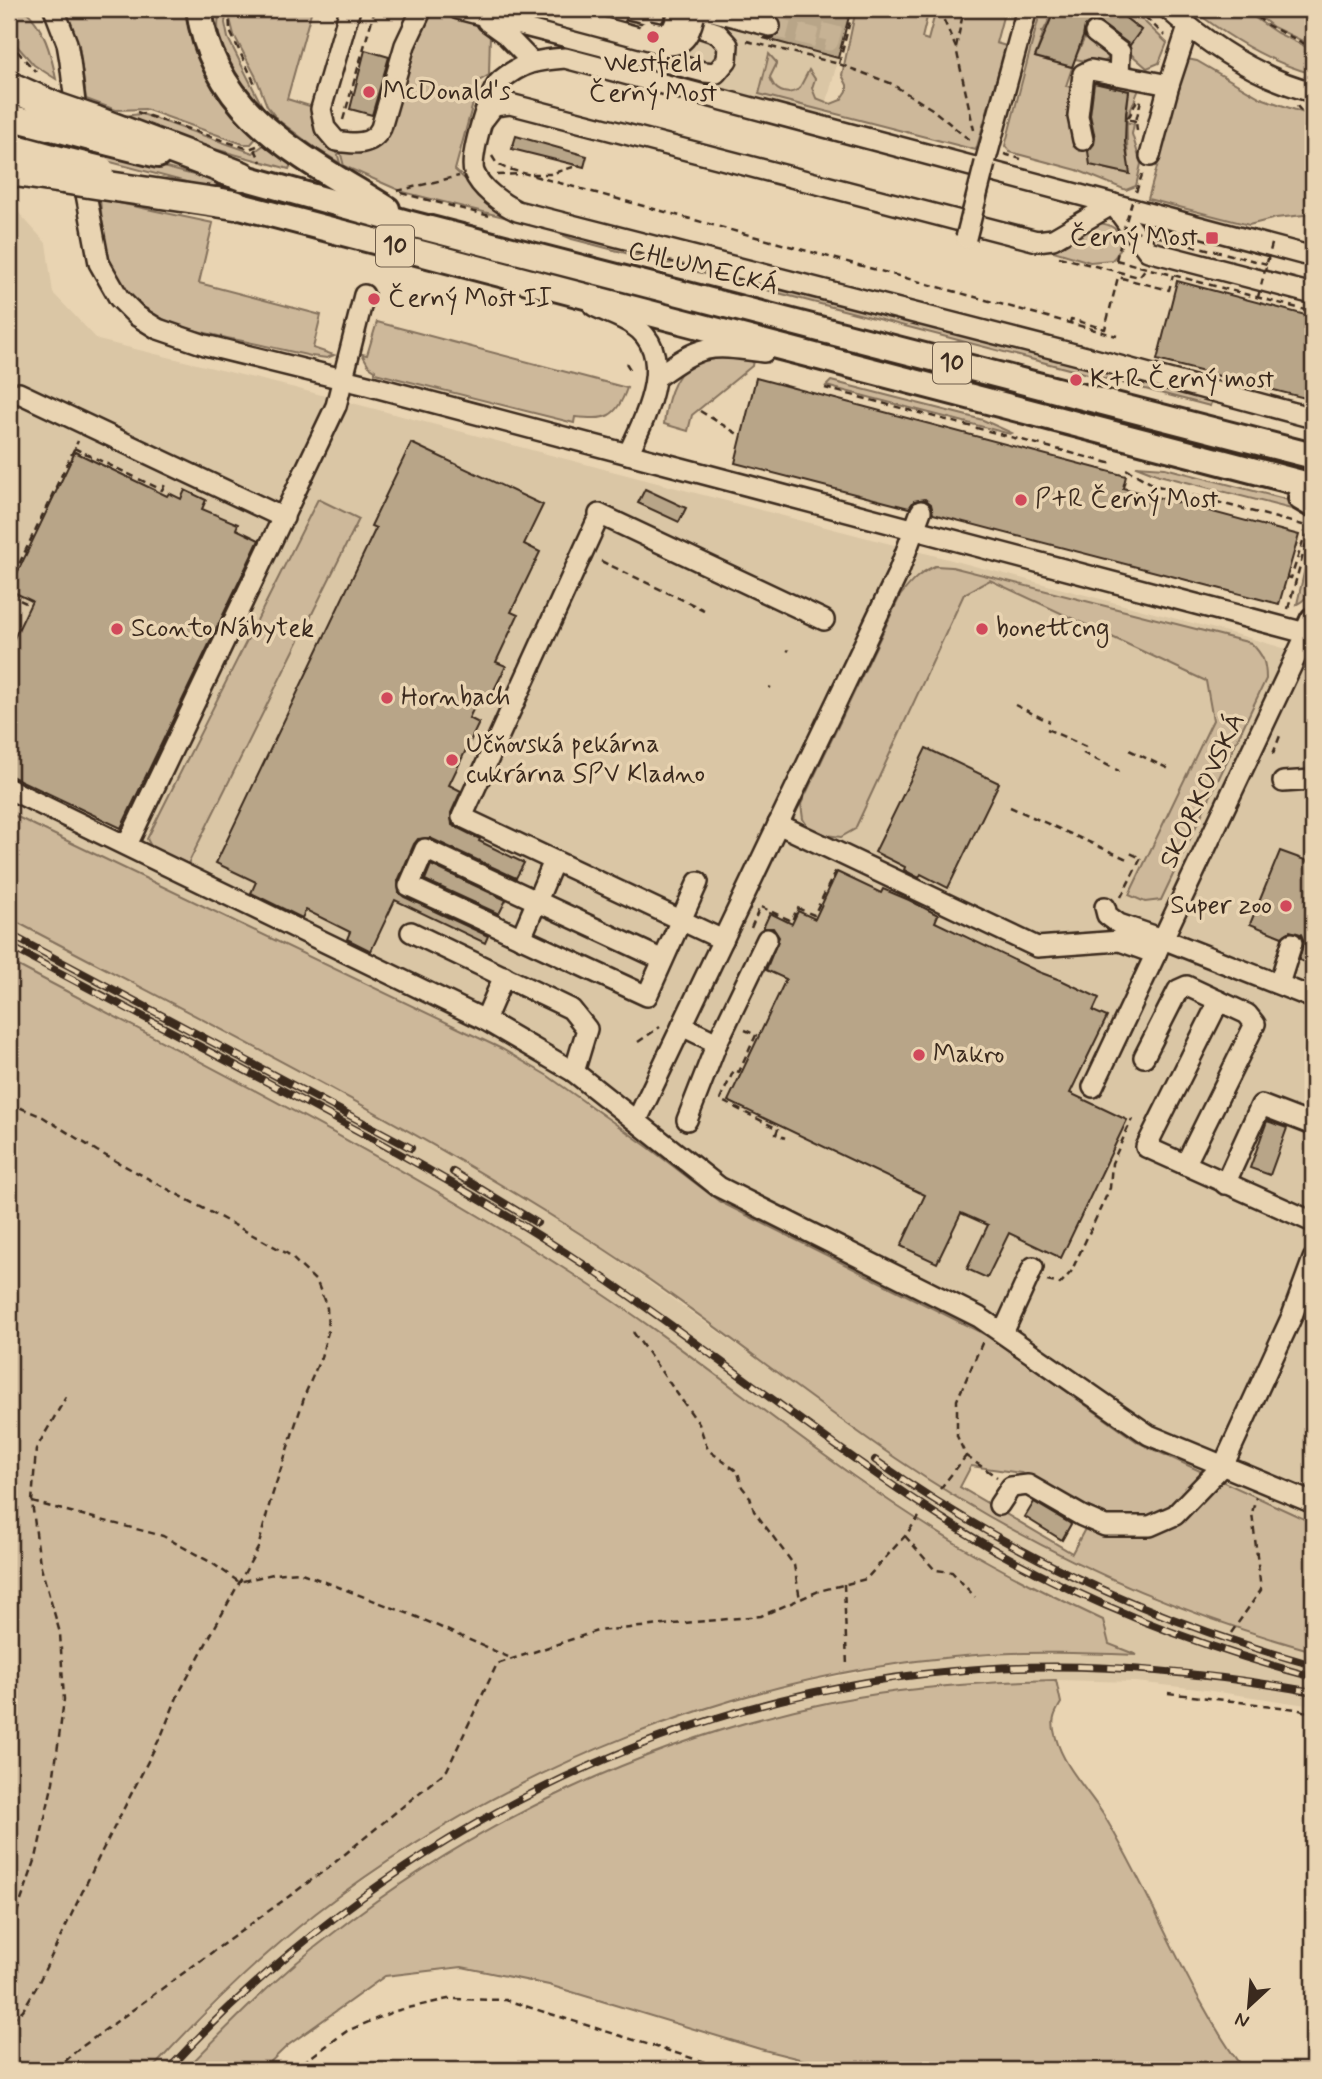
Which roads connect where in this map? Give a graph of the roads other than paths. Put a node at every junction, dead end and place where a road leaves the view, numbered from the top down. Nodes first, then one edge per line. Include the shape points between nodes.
1 (43, 9) edge
2 (54, 9) edge
3 (198, 9) edge
4 (213, 9) edge
5 (350, 9) edge
6 (422, 9) edge
7 (533, 9) edge
8 (566, 9) edge
9 (589, 9) edge
10 (1027, 9) edge
11 (1168, 9) edge
12 (468, 11) edge
13 (623, 13) edge
14 (653, 15) dead end
15 (695, 16) edge
16 (770, 26) tunnel mouth
17 (1188, 27) junction
18 (1096, 33) dead end
19 (610, 39) dead end
20 (66, 43) junction
21 (531, 61) junction
22 (214, 64) junction
23 (1119, 75) junction
24 (1169, 85) junction
25 (9, 86) edge
26 (1313, 92) edge
27 (9, 117) edge
28 (56, 118) junction
29 (483, 119) junction
30 (1083, 140) dead end
31 (9, 145) edge
32 (1150, 156) road end
33 (63, 169) junction
34 (9, 171) edge
35 (242, 176) joint
36 (1126, 201) junction
37 (234, 205) joint
38 (411, 224) junction
39 (966, 238) dead end
40 (1313, 257) edge
41 (555, 288) junction
42 (1313, 294) edge
43 (365, 295) dead end
44 (839, 362) junction
45 (658, 376) junction
46 (344, 379) junction
47 (19, 393) dead end
48 (1313, 418) edge
49 (628, 454) junction
50 (1313, 456) edge
51 (1310, 503) edge
52 (284, 518) junction
53 (918, 520) junction
54 (824, 620) dead end
55 (1311, 629) edge
56 (1313, 780) edge
57 (1283, 782) dead end
58 (9, 789) edge
59 (778, 824) junction
60 (127, 845) junction
61 (554, 861) junction
62 (698, 882) dead end
63 (537, 901) junction
64 (680, 920) junction
65 (411, 932) dead end
66 (521, 938) junction
67 (767, 939) dead end
68 (723, 940) junction
69 (1292, 943) dead end
70 (1087, 944) junction
71 (1159, 946) junction
72 (663, 960) junction
73 (504, 976) junction
74 (1279, 985) junction
75 (1313, 998) edge
76 (1219, 1001) junction
77 (485, 1020) junction
78 (682, 1026) junction
79 (717, 1043) junction
80 (1144, 1057) dead end
81 (574, 1072) junction
82 (1093, 1087) dead end
83 (637, 1120) junction
84 (687, 1120) dead end
85 (1313, 1125) edge
86 (1185, 1165) junction
87 (1225, 1184) junction
88 (1313, 1222) edge
89 (1313, 1259) edge
90 (1033, 1267) dead end
91 (1003, 1333) junction
92 (1224, 1464) junction
93 (1313, 1503) edge
94 (999, 1505) dead end

1 - 20 street
2 - 20 street
3 - 22 main road
4 - 22 main road via 209,28
5 - 6 street via 321,108 326,128 336,141 356,144 378,135 405,45
7 - 15 street, bridge via 668,45 688,37
8 - 15 street, bridge via 663,34
9 - 13 street
10 - 39 street, bridge via 983,151
11 - 17 street
12 - 15 street via 710,74 724,65 729,50 726,41
12 - 19 street via 539,21
12 - 21 street via 505,34
13 - 14 street
15 - 16 street
17 - 24 street
17 - 26 street via 1250,68
18 - 23 street via 1120,52
20 - 46 street via 96,252 119,298 148,324 171,335
21 - 29 street via 497,84
21 - 36 street via 565,58
22 - 38 main road via 243,108 269,132
23 - 24 street
23 - 30 street via 1091,70 1083,74 1078,116
24 - 32 street
25 - 28 highway
27 - 28 main road
28 - 35 highway, bridge
29 - 36 street via 494,106 510,104 1037,241 1053,239
29 - 48 street via 474,173 517,211
31 - 33 main road
33 - 34 highway
33 - 37 highway, bridge
35 - 38 main road, CHLUMECKÁ / 10
36 - 40 street
36 - 42 street via 1149,251
37 - 41 main road, 10
38 - 50 main road, CHLUMECKÁ / 10
41 - 44 main road, 10
41 - 45 street via 634,325 650,342
43 - 46 street
44 - 45 street via 715,347 689,355
44 - 51 main road, 10 via 1247,468
45 - 49 street
46 - 49 street
46 - 52 street
47 - 52 street
49 - 53 street
52 - 60 street
53 - 55 street
53 - 59 street via 898,573
54 - 61 street via 597,519 462,817
55 - 71 street, SKORKOVSKÁ
56 - 57 street
58 - 60 street
59 - 68 street
59 - 70 street via 844,864 1037,947
60 - 77 street
61 - 63 street
61 - 64 street
62 - 64 street
63 - 66 street
63 - 66 street via 425,849 409,886
63 - 72 street
64 - 68 street
64 - 72 street
65 - 73 street
66 - 72 street via 647,996
67 - 79 street
68 - 78 street
69 - 74 street
70 - 71 street via 1120,941
70 - 71 street via 1112,903 1112,920
71 - 74 street
71 - 82 street, SKORKOVSKÁ
73 - 77 street
73 - 81 street via 571,1009 587,1029
74 - 75 street
76 - 80 street via 1187,986 1178,990
76 - 86 street via 1247,1014 1255,1024
76 - 86 street via 1146,1147
77 - 81 street
78 - 79 street
78 - 83 street
79 - 84 street
81 - 83 street
83 - 91 street via 719,1186
85 - 87 street via 1261,1105
86 - 87 street
87 - 88 street
89 - 92 street via 1287,1328
90 - 91 street
91 - 92 street via 1149,1435
92 - 93 street
92 - 94 street via 1175,1515 1150,1526 1105,1526 1028,1485 1011,1487

